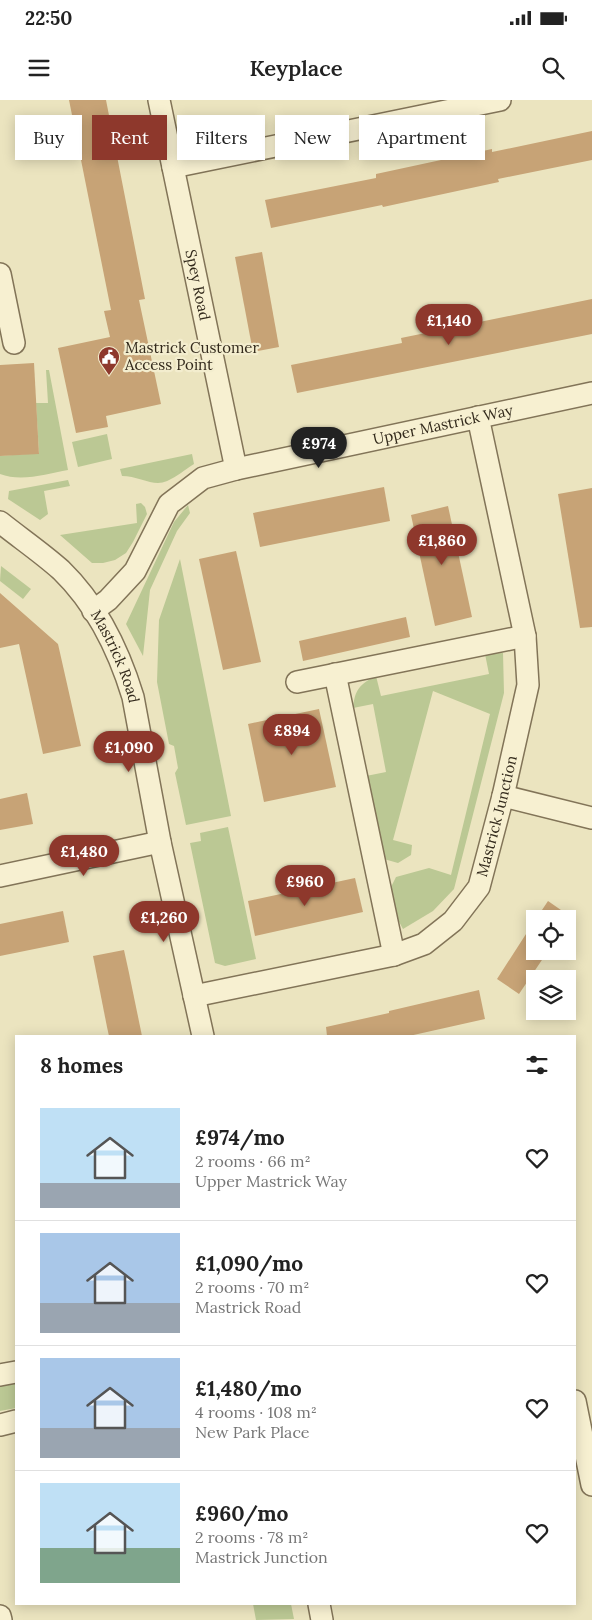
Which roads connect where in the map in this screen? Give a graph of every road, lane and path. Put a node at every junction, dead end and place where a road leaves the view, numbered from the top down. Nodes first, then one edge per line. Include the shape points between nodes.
1 (159, 100) edge
2 (500, 100) edge
3 (424, 108) edge
4 (173, 167) junction
5 (0, 274) edge
6 (14, 343) dead end
7 (592, 393) edge
8 (478, 417) junction
9 (236, 468) junction
10 (0, 522) edge
11 (93, 611) junction
12 (525, 636) junction
13 (335, 674) junction
14 (297, 682) dead end
15 (503, 796) junction
16 (592, 818) edge
17 (160, 842) junction
18 (0, 876) edge
19 (394, 955) junction
20 (194, 996) junction
21 (203, 1035) edge
22 (15, 1372) edge
23 (0, 1375) edge
24 (576, 1405) edge
25 (15, 1422) edge
26 (0, 1424) edge
27 (584, 1441) edge
28 (592, 1485) edge
29 (319, 1605) edge
30 (0, 1616) edge
31 (1, 1620) edge
32 (322, 1620) edge

1 - 4 street, Spey Road
2 - 3 street
3 - 4 street
4 - 9 street, Spey Road
5 - 6 street
7 - 8 street, Upper Mastrick Way
8 - 9 street, Upper Mastrick Way
8 - 12 street, Mastrick Junction
9 - 11 street, Upper Mastrick Way via 203,478 169,504 135,571
10 - 11 street, Mastrick Road via 61,570
11 - 17 street, Mastrick Road via 111,641 133,697
12 - 13 street
12 - 15 street, Mastrick Junction via 528,685
13 - 14 street
13 - 19 street
15 - 16 street
15 - 19 street, Mastrick Junction via 479,887 453,922 424,944
17 - 18 street
17 - 20 street, Mastrick Road
19 - 20 street, Mastrick Junction
20 - 21 street, Mastrick Road
22 - 23 street
24 - 27 street
25 - 26 street
27 - 28 street
29 - 32 street
30 - 31 street

